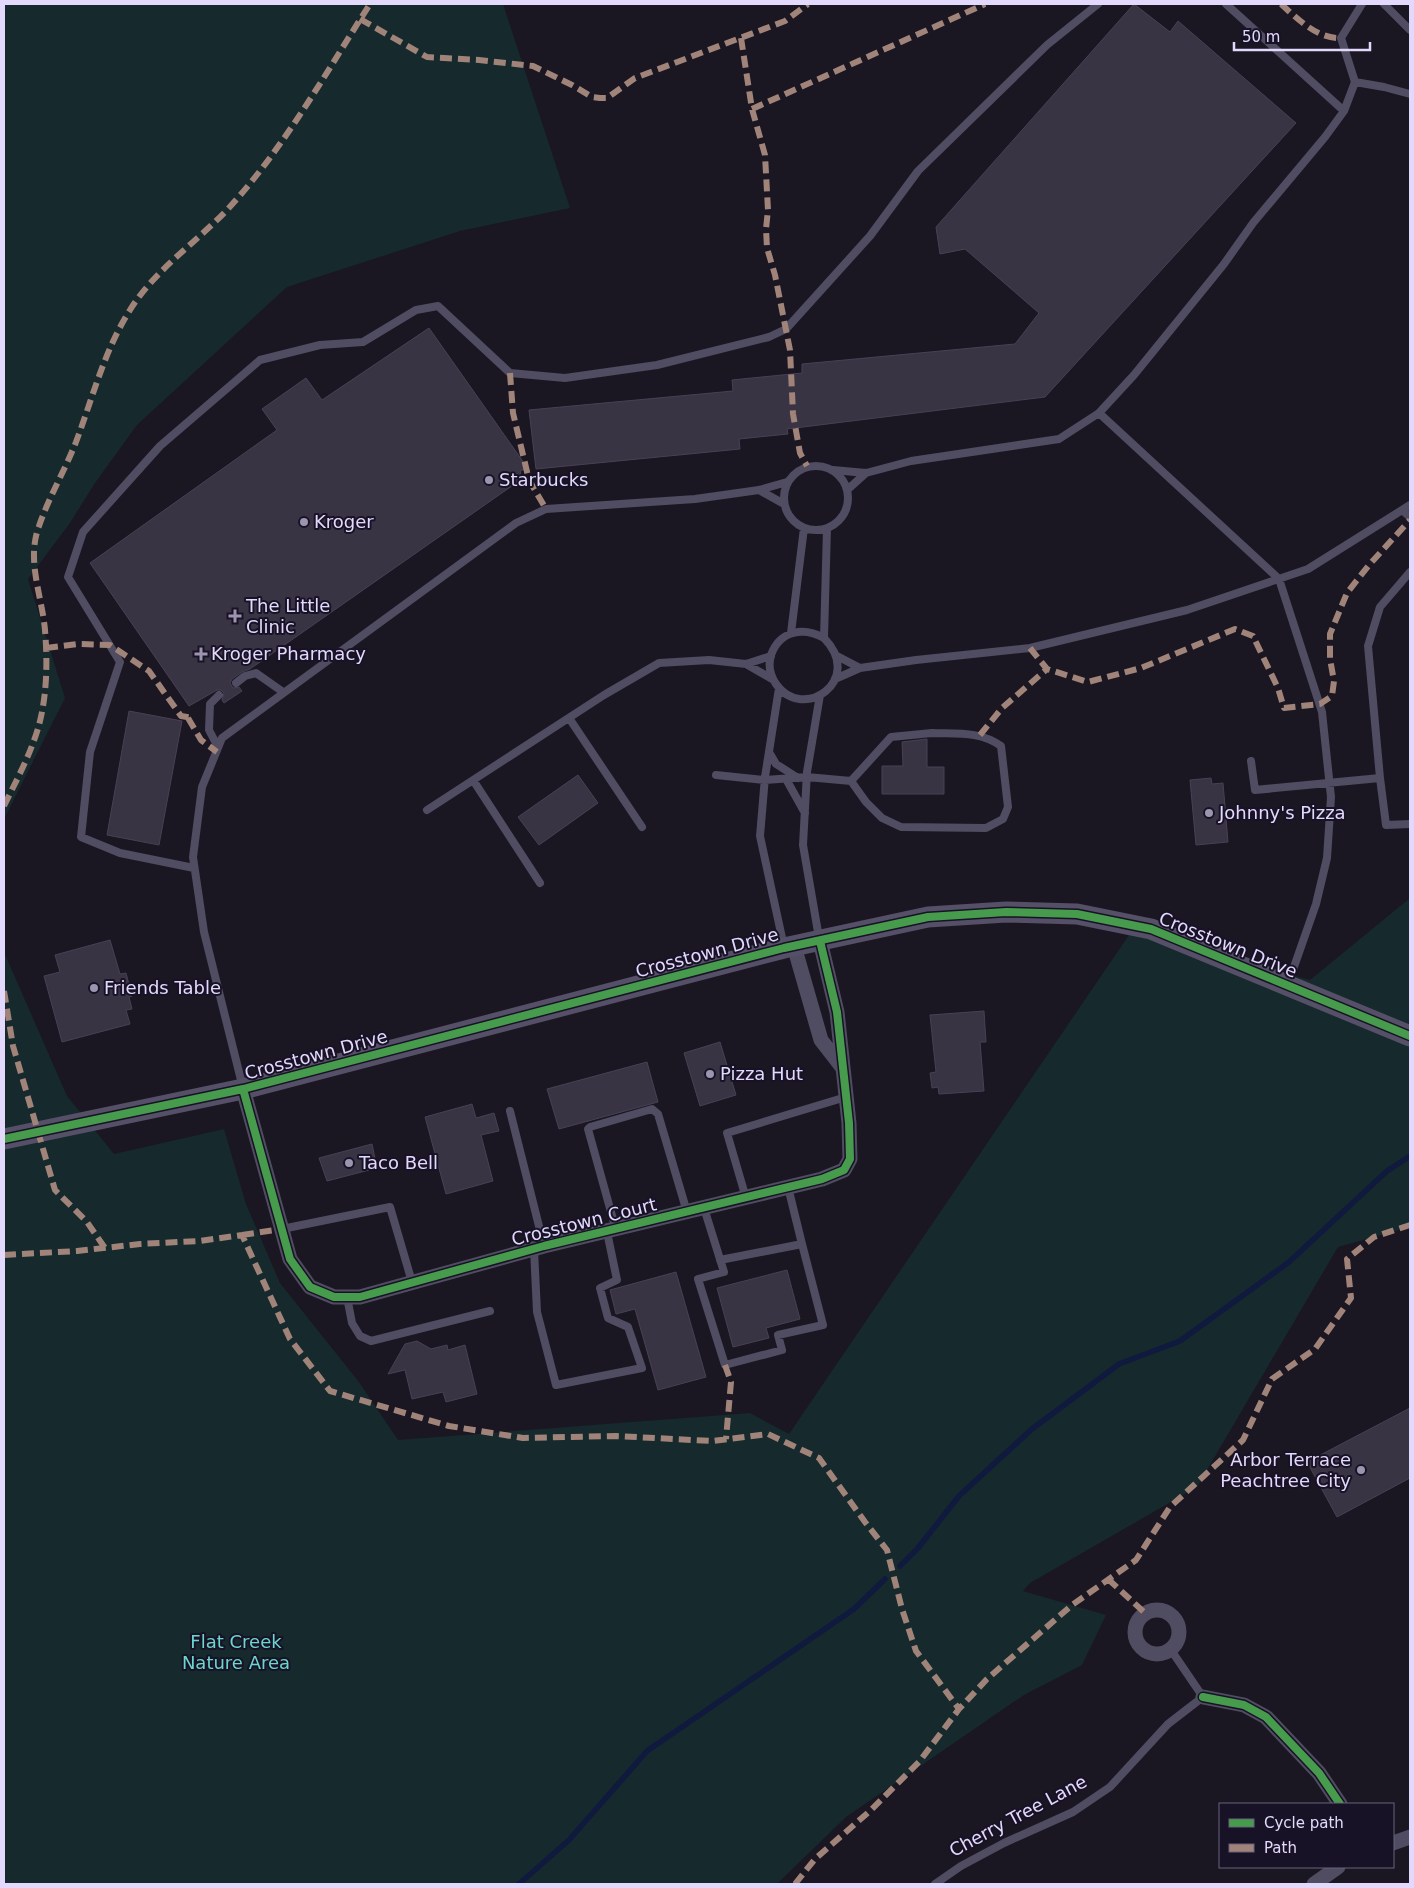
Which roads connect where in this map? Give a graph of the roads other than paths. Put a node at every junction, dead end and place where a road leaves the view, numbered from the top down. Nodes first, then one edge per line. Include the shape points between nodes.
1 (1098, 4) edge
2 (1226, 4) edge
3 (1362, 4) edge
4 (1384, 4) edge
5 (1410, 30) edge
6 (1355, 82) junction
7 (1410, 94) edge
8 (1344, 111) junction
9 (1099, 413) junction
10 (833, 470) junction
11 (866, 473) junction
12 (787, 482) junction
13 (759, 490) junction
14 (847, 490) junction
15 (784, 504) junction
16 (1410, 505) edge
17 (1402, 510) junction
18 (1410, 517) edge
19 (804, 528) junction
20 (826, 528) junction
21 (1410, 572) edge
22 (1279, 579) junction
23 (792, 633) junction
24 (824, 638) junction
25 (771, 656) junction
26 (837, 656) junction
27 (746, 664) junction
28 (860, 668) junction
29 (772, 679) junction
30 (835, 679) junction
31 (236, 683) dead end
32 (779, 688) junction
33 (283, 692) junction
34 (219, 695) dead end
35 (820, 695) junction
36 (569, 718) junction
37 (218, 747) junction
38 (769, 752) junction
39 (1251, 761) dead end
40 (716, 774) dead end
41 (803, 778) junction
42 (1380, 778) junction
43 (786, 779) junction
44 (473, 780) junction
45 (765, 780) junction
46 (852, 781) junction
47 (1330, 781) junction
48 (427, 810) dead end
49 (805, 813) junction
50 (1410, 824) edge
51 (642, 827) dead end
52 (194, 868) junction
53 (540, 883) dead end
54 (820, 941) junction
55 (789, 947) junction
56 (1288, 984) junction
57 (1410, 1036) edge
58 (843, 1069) junction
59 (243, 1090) junction
60 (846, 1097) junction
61 (510, 1111) dead end
62 (4, 1139) edge
63 (788, 1187) junction
64 (746, 1198) junction
65 (704, 1208) junction
66 (687, 1212) junction
67 (282, 1229) junction
68 (611, 1231) junction
69 (802, 1244) junction
70 (539, 1248) junction
71 (720, 1260) junction
72 (412, 1282) junction
73 (347, 1297) junction
74 (490, 1311) dead end
75 (1172, 1650) dead end
76 (1204, 1697) junction
77 (1339, 1803) edge
78 (1410, 1837) edge
79 (1394, 1843) edge
80 (1337, 1868) edge
81 (935, 1884) edge
82 (1314, 1884) edge

1 - 52 lane via 1048,46 918,171 870,236 786,329 657,365 565,378 510,373 438,306 416,310 363,342 320,345 260,360 160,446 83,532 68,577 120,662 90,752 81,837 120,853
2 - 8 lane
3 - 6 lane via 1341,38
4 - 5 lane
6 - 7 lane
6 - 8 lane
8 - 9 lane via 1252,223 1224,264
9 - 11 lane via 1059,439 911,461
9 - 22 lane
10 - 11 lane
10 - 12 lane via 807,466
10 - 14 lane
11 - 14 lane
12 - 13 lane
12 - 15 lane
13 - 15 lane
13 - 33 lane via 696,499 546,509 516,523
14 - 20 lane via 846,509
15 - 19 lane via 788,514
16 - 17 lane
17 - 18 lane
17 - 22 lane via 1308,569
19 - 20 lane
19 - 23 lane
20 - 24 lane
21 - 42 lane via 1380,607 1368,646
22 - 28 lane via 1187,610 1030,648
22 - 47 lane via 1322,712
23 - 24 lane via 809,632
23 - 25 lane via 782,638
24 - 26 lane
25 - 27 lane
25 - 29 lane
26 - 28 lane
26 - 30 lane
27 - 29 lane
27 - 36 lane via 709,660 658,664
28 - 30 lane
29 - 32 lane
30 - 35 lane
31 - 33 lane via 256,673
32 - 35 lane via 798,699
32 - 38 lane
33 - 37 lane via 222,738
34 - 37 lane via 210,704 209,730
35 - 41 lane
36 - 44 lane
36 - 51 lane
37 - 52 lane via 202,787 192,857
38 - 41 lane via 776,764
38 - 45 lane
39 - 47 lane via 1255,790
40 - 45 lane
41 - 43 lane
41 - 46 lane
41 - 49 lane
42 - 47 lane
42 - 50 lane via 1386,826
43 - 45 lane
43 - 49 lane
44 - 48 lane
44 - 53 lane
45 - 55 lane via 760,836
46 - 46 lane via 882,818 901,827 986,828 1003,818 1008,807 1001,746 980,735 932,733 891,738
47 - 56 lane via 1326,858 1316,904
49 - 54 lane via 803,845
52 - 59 lane via 204,932
54 - 55 street, Crosstown Drive
54 - 56 street, Crosstown Drive via 928,917 1006,912 1077,914 1151,929
54 - 58 street, Crosstown Court via 836,1012
55 - 58 street via 821,1040
55 - 59 street, Crosstown Drive
56 - 57 street, Crosstown Drive
58 - 60 street, Crosstown Court
59 - 62 street, Crosstown Drive
59 - 67 street, Crosstown Court
60 - 63 street, Crosstown Court via 850,1159 844,1170
60 - 64 lane via 727,1133
61 - 70 lane
63 - 64 street, Crosstown Court
63 - 69 lane
64 - 65 street, Crosstown Court
65 - 66 street, Crosstown Court
65 - 71 lane
66 - 68 street, Crosstown Court
66 - 68 lane via 658,1114 652,1109 588,1129
67 - 72 lane via 390,1207
67 - 73 street, Crosstown Court via 290,1259 310,1287 334,1297
68 - 70 street, Crosstown Court
68 - 70 lane via 617,1280 600,1288 608,1318 628,1327 642,1368 556,1384 537,1312
69 - 71 lane
69 - 71 lane via 823,1325 778,1335 782,1350 725,1365 698,1279 724,1272
70 - 72 street, Crosstown Court
72 - 73 street, Crosstown Court via 360,1297
73 - 74 lane via 352,1323 360,1336 371,1341
75 - 76 lane
76 - 77 street via 1244,1705 1266,1717 1319,1773
76 - 81 lane, Cherry Tree Lane via 1168,1724 1110,1787 1073,1812 1004,1843
78 - 79 street
80 - 82 street

